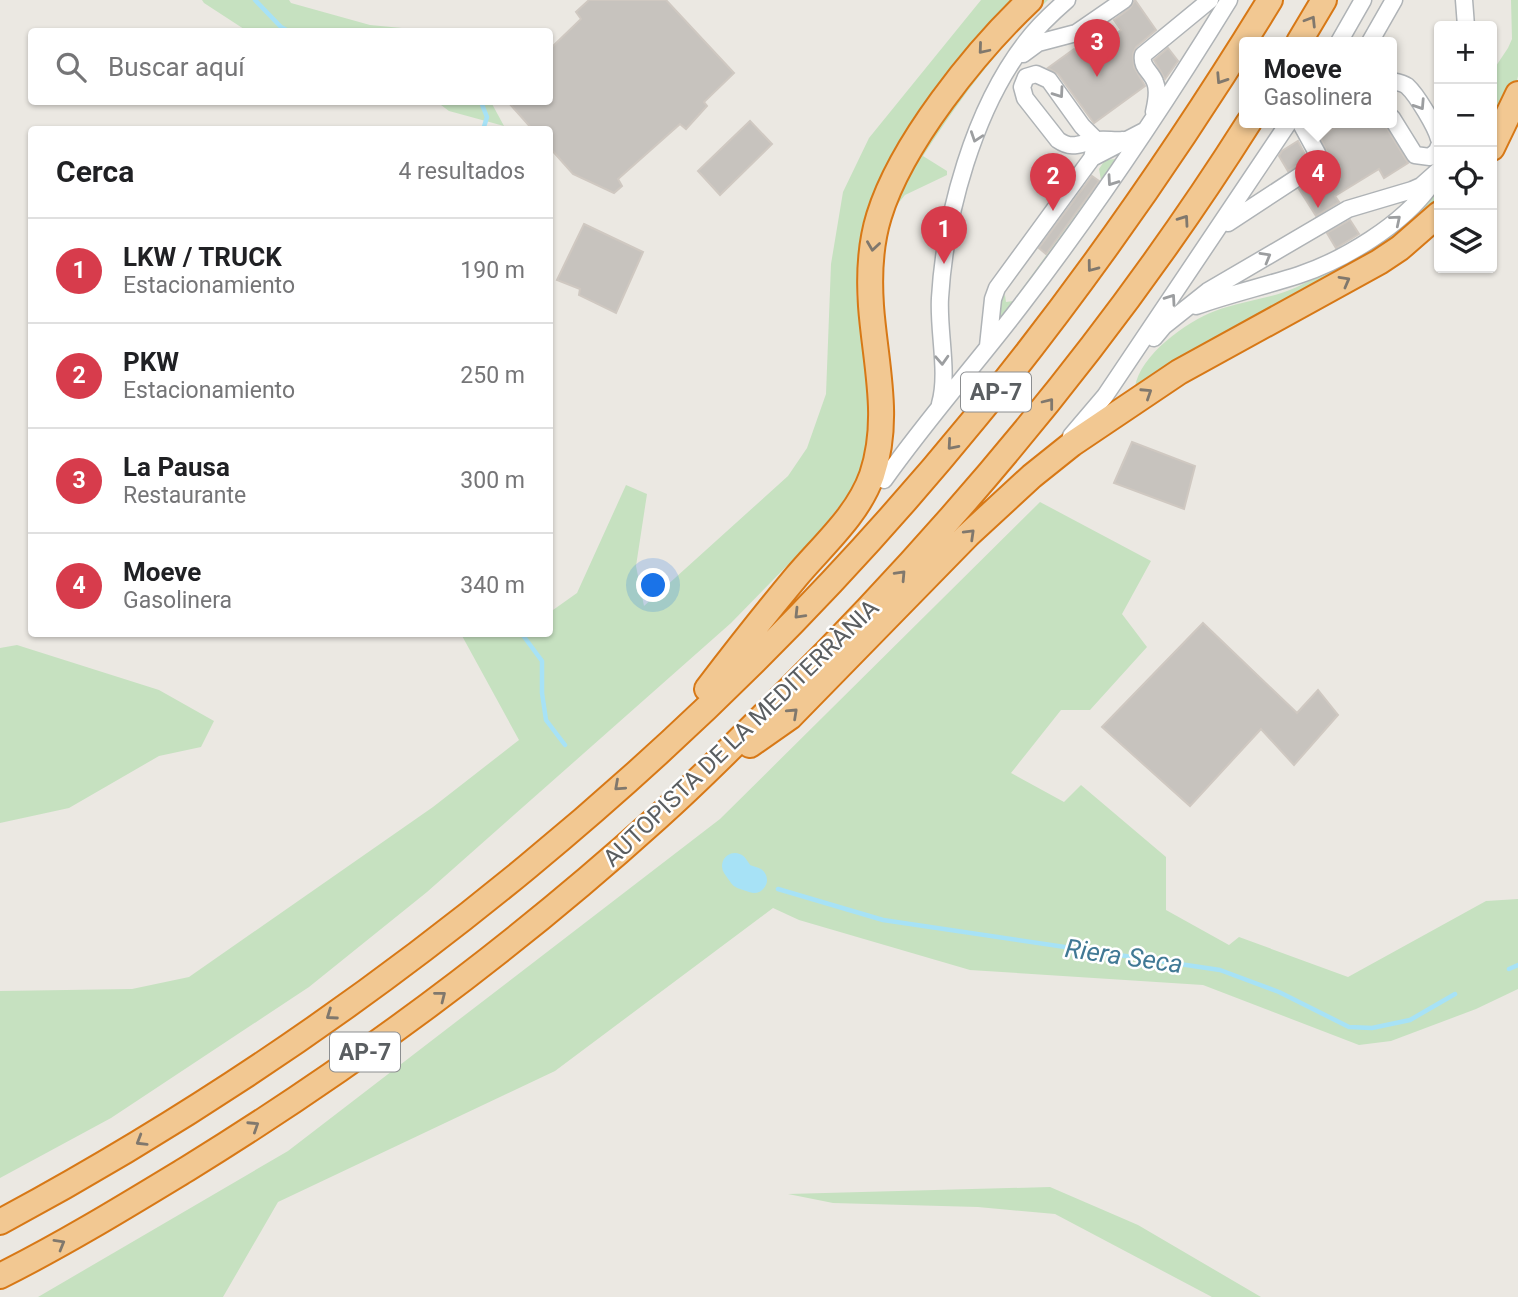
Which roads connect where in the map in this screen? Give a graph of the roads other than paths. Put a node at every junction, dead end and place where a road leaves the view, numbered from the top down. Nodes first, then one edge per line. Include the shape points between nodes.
1 (1030, 0) edge
2 (1067, 0) edge
3 (1124, 0) edge
4 (1210, 0) edge
5 (1229, 0) edge
6 (1270, 0) edge
7 (1324, 0) edge
8 (1363, 0) edge
9 (1394, 0) edge
10 (1464, 0) edge
11 (1466, 21) edge
12 (1246, 37) edge
13 (1301, 37) edge
14 (1342, 37) edge
15 (1373, 37) edge
16 (1239, 48) edge
17 (1010, 66) junction
18 (1397, 82) edge
19 (1518, 94) edge
20 (1150, 124) junction
21 (1397, 127) edge
22 (1245, 128) edge
23 (1285, 128) edge
24 (1303, 128) edge
25 (1434, 128) edge
26 (1127, 140) junction
27 (1094, 141) junction
28 (1439, 147) edge
29 (1492, 147) edge
30 (1092, 158) junction
31 (1434, 175) edge
32 (1434, 179) edge
33 (1434, 218) edge
34 (1218, 231) junction
35 (1178, 315) junction
36 (986, 351) junction
37 (1119, 376) junction
38 (937, 411) junction
39 (1032, 476) junction
40 (884, 480) joint
41 (739, 646) junction
42 (670, 741) junction
43 (698, 781) junction
44 (0, 1222) edge
45 (0, 1276) edge

1 -> 41 highway via 982,50 940,106 898,173 879,218 870,287 881,419 872,475 842,524
2 - 17 lane via 1039,26
3 - 17 lane via 1076,33 1038,43
4 - 20 lane via 1143,55 1157,89
5 - 20 lane
6 -> 12 highway, AUTOPISTA DE LA MEDITERRÀNIA / AP-7
13 -> 7 highway
8 - 14 lane
9 - 15 lane
10 - 11 lane
16 -> 42 highway, AUTOPISTA DE LA MEDITERRÀNIA / AP-7 via 1105,249 974,420 825,587
17 -> 38 lane via 980,125 949,230 940,302 943,388
18 -> 25 lane via 1410,89
19 - 29 highway
20 - 26 lane
20 -> 36 lane
21 - 28 lane via 1415,155 1430,157
43 -> 22 highway, AUTOPISTA DE LA MEDITERRÀNIA / AP-7 via 862,618 1032,424 1164,249
23 - 34 lane
24 - 34 lane via 1318,164
26 - 27 lane
26 - 30 lane
27 -> 27 lane via 1074,147 1058,140 1022,93 1026,77 1036,74 1049,80
27 - 30 lane
30 - 36 lane via 997,288
35 -> 31 lane via 1208,291 1348,209 1412,191
35 -> 32 lane via 1326,263 1398,219
39 -> 33 highway via 1180,372 1378,262
37 -> 34 lane
35 - 37 lane
36 - 38 lane
37 - 39 lane
38 - 40 lane
43 -> 39 highway via 790,717
40 - 41 highway via 835,546
41 - 42 highway
42 -> 44 highway, AUTOPISTA DE LA MEDITERRÀNIA / AP-7 via 506,883 376,983 237,1080
45 -> 43 highway, AUTOPISTA DE LA MEDITERRÀNIA / AP-7 via 125,1207 399,1028 546,914

